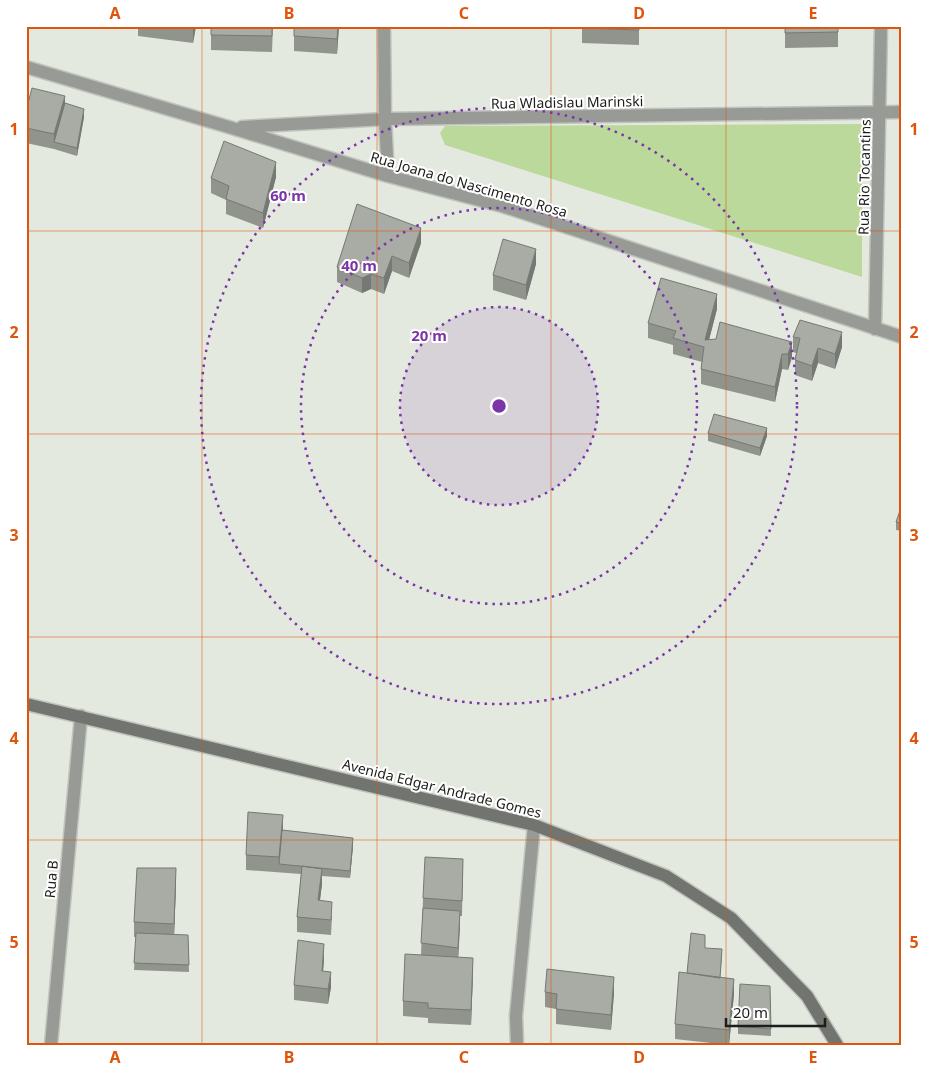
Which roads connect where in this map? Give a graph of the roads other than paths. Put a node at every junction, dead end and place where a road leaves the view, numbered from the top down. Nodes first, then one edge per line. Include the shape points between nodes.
1 (384, 26) edge
2 (881, 26) edge
3 (26, 67) edge
4 (880, 112) junction
5 (902, 112) edge
6 (385, 119) junction
7 (232, 128) junction
8 (388, 176) junction
9 (875, 329) junction
10 (902, 337) edge
11 (26, 704) edge
12 (81, 716) junction
13 (534, 825) junction
14 (51, 1045) edge
15 (517, 1045) edge
16 (838, 1045) edge

1 - 6 street
2 - 4 street, Rua Rio Tocantins
3 - 7 street, Rua Joana do Nascimento Rosa
4 - 5 street, Rua Wladislau Marinski
4 - 6 street, Rua Wladislau Marinski
4 - 9 street, Rua Rio Tocantins
6 - 7 street, Rua Wladislau Marinski
6 - 8 street
7 - 8 street, Rua Joana do Nascimento Rosa
8 - 9 street, Rua Joana do Nascimento Rosa via 502,206
9 - 10 street, Rua Joana do Nascimento Rosa
11 - 12 main road, Avenida Edgar Andrade Gomes
12 - 13 main road, Avenida Edgar Andrade Gomes
12 - 14 street, Rua B
13 - 15 street via 516,1016
13 - 16 main road, Avenida Edgar Andrade Gomes via 666,876 731,918 807,996

